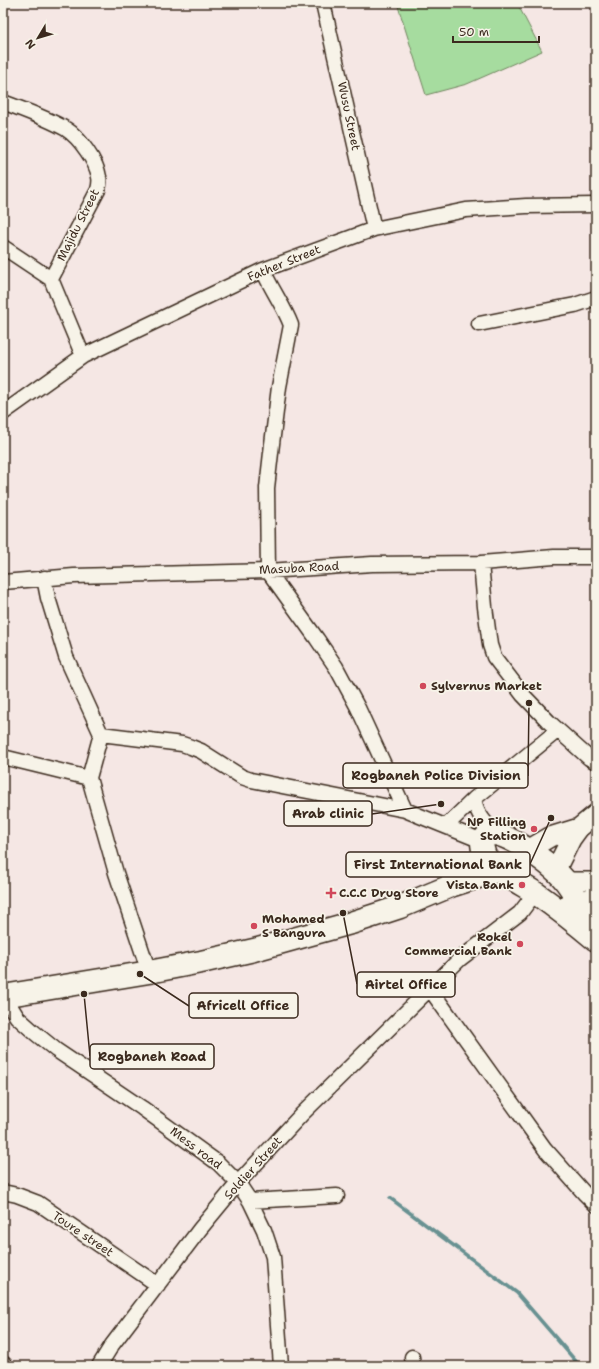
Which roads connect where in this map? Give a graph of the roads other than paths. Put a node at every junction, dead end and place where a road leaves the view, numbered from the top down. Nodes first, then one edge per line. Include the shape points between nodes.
1 (323, 3) edge
2 (3, 102) edge
3 (596, 205) edge
4 (374, 229) junction
5 (3, 247) edge
6 (263, 270) junction
7 (51, 279) junction
8 (596, 298) edge
9 (479, 324) dead end
10 (83, 356) junction
11 (3, 413) edge
12 (596, 557) edge
13 (481, 562) junction
14 (268, 571) junction
15 (44, 578) junction
16 (3, 582) edge
17 (558, 730) junction
18 (101, 734) junction
19 (3, 756) edge
20 (596, 762) edge
21 (88, 778) junction
22 (474, 799) junction
23 (405, 810) junction
24 (596, 814) edge
25 (446, 826) junction
26 (579, 828) junction
27 (487, 842) junction
28 (528, 850) junction
29 (500, 870) junction
30 (560, 876) junction
31 (596, 881) edge
32 (453, 885) junction
33 (535, 893) junction
34 (587, 899) edge
35 (555, 907) junction
36 (520, 913) junction
37 (596, 937) edge
38 (596, 940) edge
39 (149, 972) junction
40 (430, 990) junction
41 (4, 996) edge
42 (238, 1183) junction
43 (3, 1192) edge
44 (337, 1196) dead end
45 (250, 1201) junction
46 (596, 1205) edge
47 (158, 1285) junction
48 (3, 1363) edge
49 (6, 1366) edge
50 (99, 1366) edge
51 (281, 1366) edge

1 - 4 street, Wusu Street
2 - 7 street, Majidu Street via 67,130 89,155 100,178 98,190
3 - 4 street, Father Street via 466,210
4 - 6 street, Father Street
5 - 7 street
6 - 10 street, Father Street
6 - 14 street via 291,325 267,488
7 - 10 street
8 - 9 street via 575,305
10 - 11 street, Father Street
12 - 13 street, Masuba Road
13 - 14 street, Masuba Road via 372,564
13 - 17 street via 492,652 523,694
14 - 15 street, Masuba Road
14 - 23 street via 336,668 358,708
15 - 16 street, Masuba Road
15 - 18 street via 66,657
17 - 20 street
17 - 22 street
18 - 21 street
18 - 23 street via 182,744 201,751 251,780
19 - 21 street
21 - 39 street
22 - 25 street
22 - 27 street via 477,812 488,826
23 - 25 street
24 - 26 main road
25 - 27 street
26 - 28 main road via 550,837
26 - 30 main road via 567,844
27 - 28 main road via 511,840
27 - 29 main road via 487,858
27 - 32 main road
28 - 30 main road
29 - 32 main road
29 - 33 main road
30 - 31 street
30 - 34 main road
32 - 39 main road via 400,907 351,923 254,950
33 - 35 main road
33 - 36 street, Soldier Street
34 - 35 street
34 - 37 main road
35 - 36 street, Soldier Street
35 - 38 main road
36 - 40 street, Soldier Street via 460,959
39 - 41 main road
40 - 42 street, Soldier Street via 302,1114
40 - 46 street via 545,1149
41 - 42 street, Mess road via 17,1017 56,1050 218,1163
42 - 45 street, Mess road
42 - 47 street, Soldier Street
43 - 47 street, Toure street via 38,1203
44 - 45 street
45 - 51 street, Mess road via 273,1257
47 - 50 street, Soldier Street
48 - 49 street

